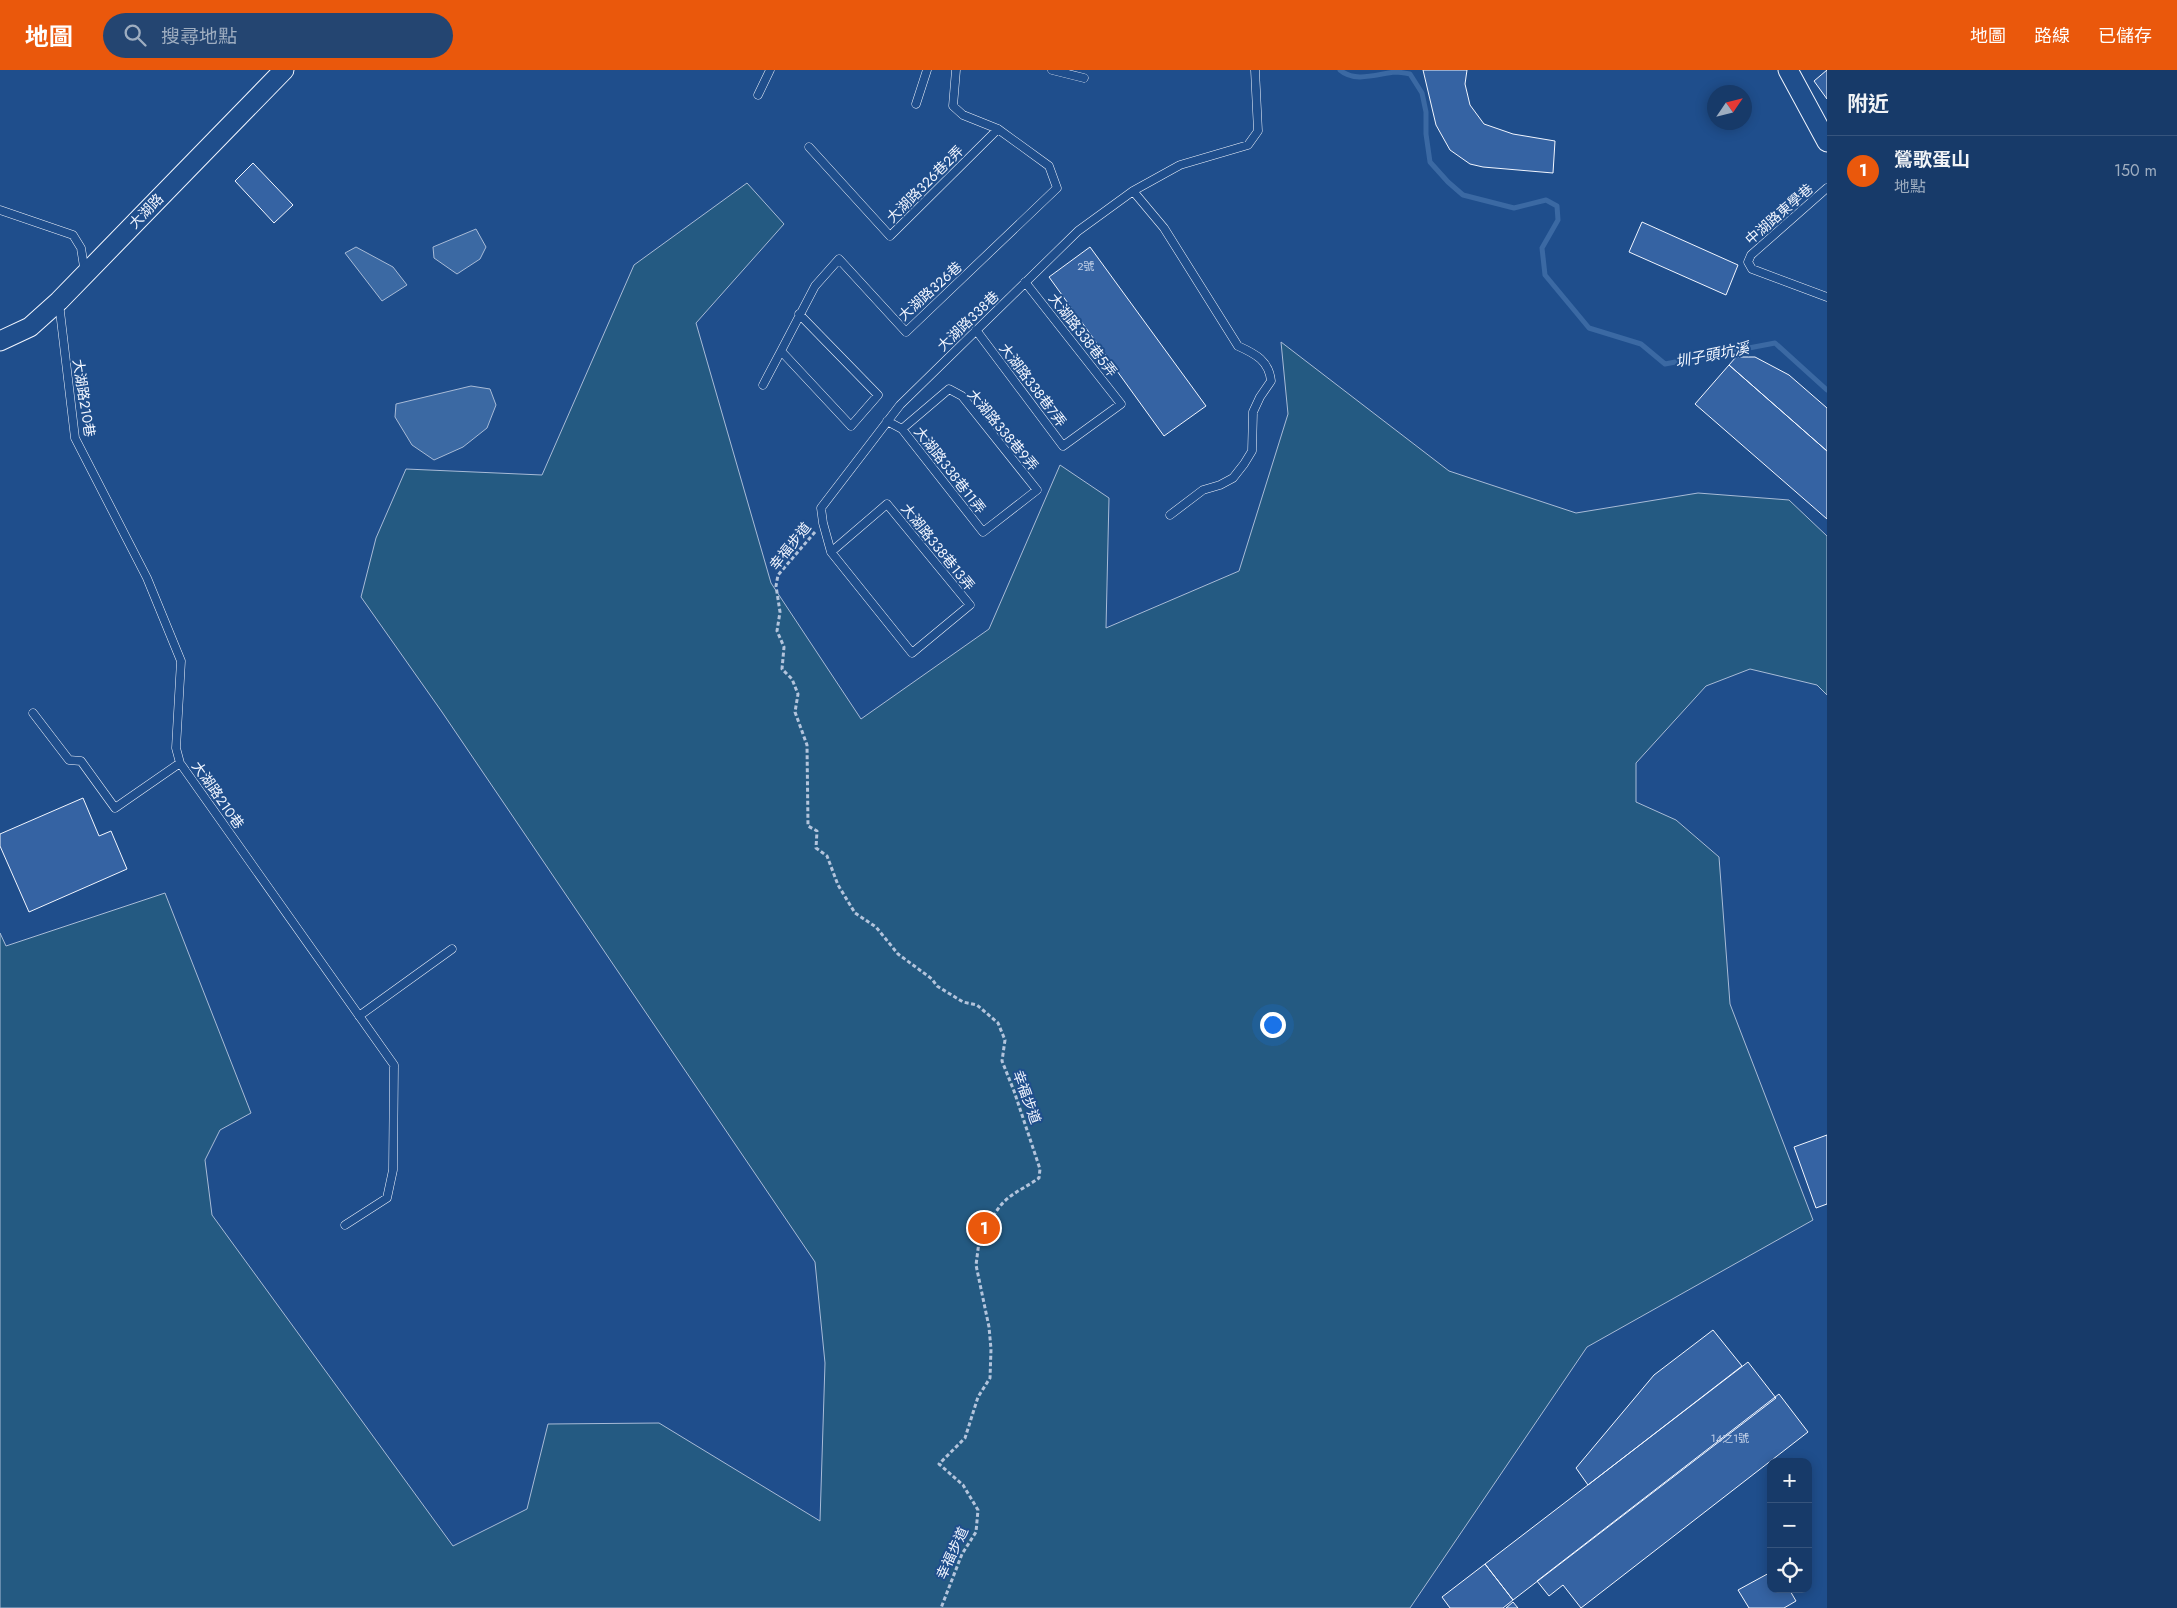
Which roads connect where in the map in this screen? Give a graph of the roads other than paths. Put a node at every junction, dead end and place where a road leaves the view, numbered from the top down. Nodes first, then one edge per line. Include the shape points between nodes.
1 (284, 70) edge
2 (770, 70) edge
3 (928, 70) edge
4 (956, 70) edge
5 (1052, 70) edge
6 (1255, 70) edge
7 (1788, 70) edge
8 (1084, 78) dead end
9 (758, 95) dead end
10 (916, 104) dead end
11 (998, 129) junction
12 (1827, 142) edge
13 (809, 147) dead end
14 (1827, 188) edge
15 (1133, 191) junction
16 (0, 210) edge
17 (85, 274) junction
18 (1025, 282) junction
19 (1827, 297) edge
20 (59, 301) junction
21 (799, 314) junction
22 (976, 330) junction
23 (0, 342) edge
24 (781, 351) junction
25 (763, 385) dead end
26 (1121, 404) joint
27 (887, 421) junction
28 (902, 429) junction
29 (1036, 490) joint
30 (1170, 515) dead end
31 (831, 552) junction
32 (912, 653) joint
33 (34, 713) dead end
34 (180, 763) junction
35 (452, 949) dead end
36 (360, 1016) junction
37 (345, 1225) dead end

1 - 17 street, 大湖路
2 - 9 lane
3 - 10 lane
4 - 11 lane, 大湖路326巷 via 953,106 963,115
5 - 8 lane
6 - 15 lane, 大湖路338巷 via 1258,131 1248,145 1180,165
7 - 12 street
11 - 13 lane, 大湖路326巷2弄 via 890,236
11 - 21 lane, 大湖路326巷 via 1049,166 1057,188 906,332 839,259 815,286
14 - 19 lane, 中湖路東學巷 via 1750,255 1748,262 1752,269
15 - 18 lane, 大湖路338巷 via 1078,231
15 - 30 lane via 1164,228 1238,346 1264,361 1270,372 1271,381 1253,412 1252,451 1244,464 1233,478 1203,490
16 - 17 lane via 73,235 81,248
17 - 20 street, 大湖路
18 - 22 lane, 大湖路338巷
18 - 26 lane, 大湖路338巷5弄
20 - 23 street, 大湖路 via 30,327
20 - 34 lane, 大湖路210巷 via 75,438 147,578 181,661 176,748
21 - 24 lane, 大湖路326巷
21 - 24 lane via 878,395 851,426
22 - 26 lane, 大湖路338巷7弄 via 1063,446
22 - 27 lane, 大湖路338巷
24 - 25 lane, 大湖路326巷
27 - 28 lane, 大湖路338巷11弄
27 - 31 lane, 大湖路338巷 via 822,508
28 - 29 lane, 大湖路338巷9弄 via 949,389 962,396
28 - 29 lane, 大湖路338巷11弄 via 982,532
31 - 32 lane, 大湖路338巷
31 - 32 lane, 大湖路338巷13弄 via 887,504 970,605
33 - 34 lane via 68,760 81,761 115,808
34 - 36 lane, 大湖路210巷
35 - 36 lane
36 - 37 lane, 大湖路210巷 via 394,1065 393,1170 387,1198

